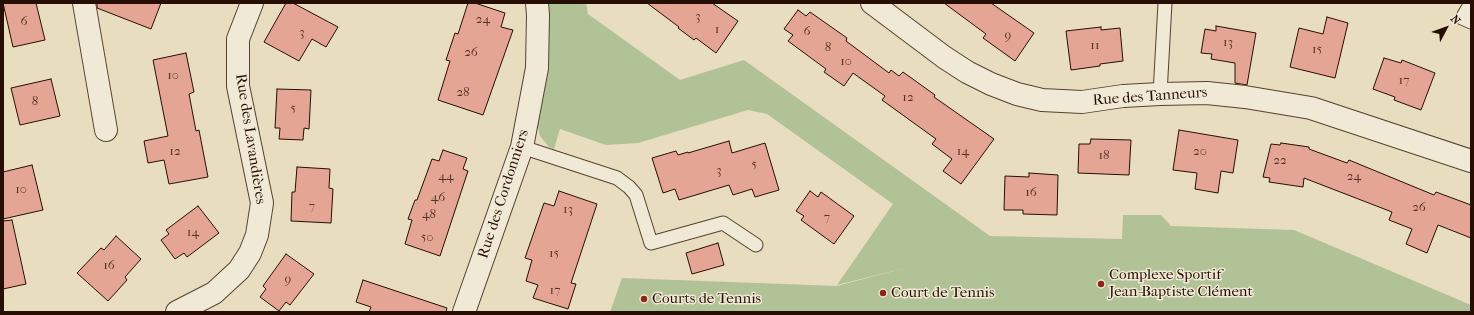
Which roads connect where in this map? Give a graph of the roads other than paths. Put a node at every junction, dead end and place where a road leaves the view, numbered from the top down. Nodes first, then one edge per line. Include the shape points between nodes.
1 (84, 3) edge
2 (252, 3) edge
3 (537, 3) edge
4 (872, 3) edge
5 (1165, 3) edge
6 (1471, 3) edge
7 (1471, 22) edge
8 (1160, 94) junction
9 (106, 130) dead end
10 (522, 147) junction
11 (1471, 161) edge
12 (756, 245) dead end
13 (177, 312) edge
14 (464, 312) edge

1 - 9 street
2 - 13 street, Rue des Lavandières via 238,39 238,86 262,203 257,235 250,253 239,270 214,293
3 - 10 street, Rue des Cordonniers via 537,68
4 - 8 street, Rue des Tanneurs via 967,72 1017,94 1042,100 1082,102
5 - 8 lane
6 - 7 lane via 1462,18
8 - 11 street, Rue des Tanneurs via 1208,93 1311,108
10 - 12 lane via 617,178 636,195 651,243 723,223
10 - 14 street, Rue des Cordonniers

